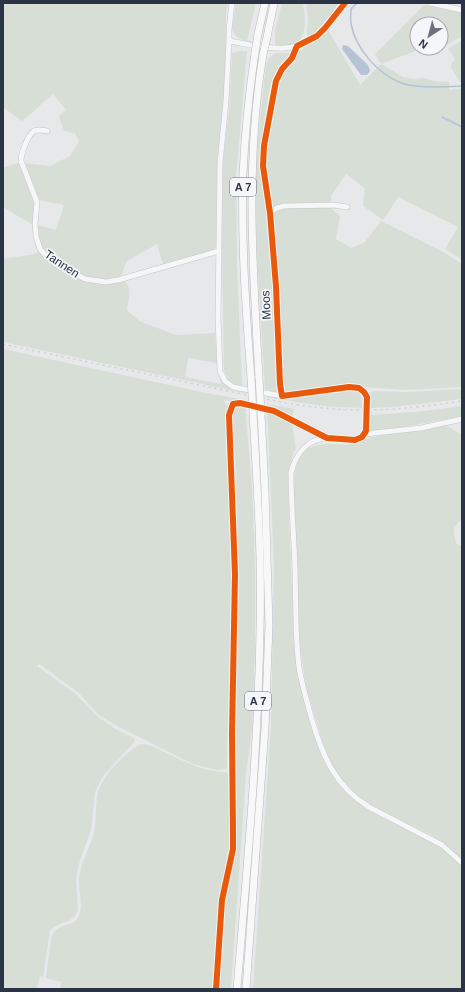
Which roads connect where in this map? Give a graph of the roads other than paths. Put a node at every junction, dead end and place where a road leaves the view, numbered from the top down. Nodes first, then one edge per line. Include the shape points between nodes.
1 (232, 3) edge
2 (265, 3) edge
3 (274, 3) edge
4 (345, 3) edge
5 (430, 3) edge
6 (462, 10) edge
7 (230, 41) junction
8 (47, 131) dead end
9 (347, 207) dead end
10 (219, 251) junction
11 (282, 396) junction
12 (257, 413) junction
13 (462, 419) edge
14 (365, 434) junction
15 (462, 863) edge
16 (237, 989) edge
17 (246, 989) edge

1 - 7 street
2 - 12 highway, A 7, bridge via 258,34 246,123 243,175 244,269 251,378
3 - 12 highway, A 7, bridge via 257,97 252,176 253,268 259,378
4 - 7 street via 317,36 292,48 278,49
5 - 6 street
7 - 10 street via 220,163
8 - 10 street, Tannen via 32,132 23,150 21,162 37,202 36,236 40,249 48,258 85,280 106,282
9 - 11 street, Moos via 284,206 270,213
10 - 11 street via 220,371 225,381 233,387
11 - 14 street, bridge via 349,387 359,388 367,397
12 - 16 highway, A 7 via 260,566 257,728
12 - 17 highway, A 7 via 265,491 269,625 265,728
13 - 14 street via 421,428
14 - 15 street via 355,440 327,438 311,443 301,450 293,463 291,472 297,647 303,688 325,757 345,788 368,807 442,845

